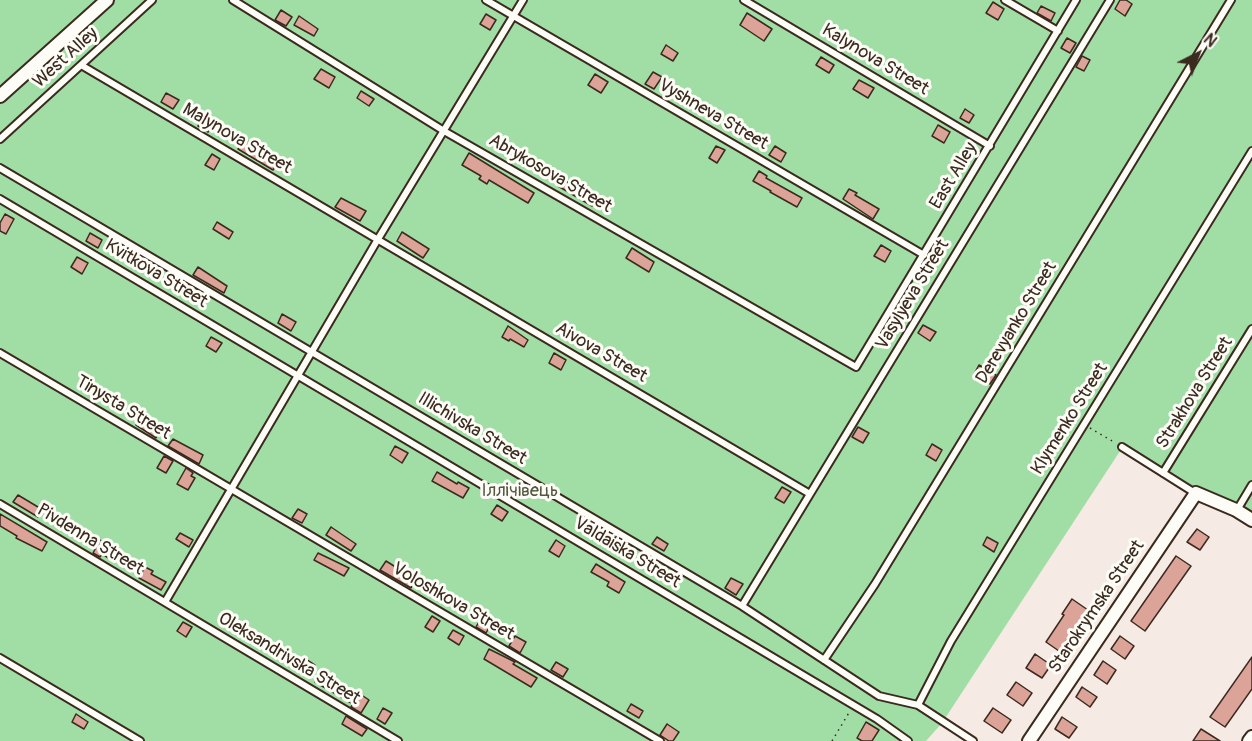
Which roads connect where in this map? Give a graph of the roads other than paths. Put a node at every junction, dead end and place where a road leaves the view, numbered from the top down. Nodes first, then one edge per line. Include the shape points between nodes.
1 (107, 0) edge
2 (152, 0) edge
3 (233, 0) edge
4 (486, 0) edge
5 (523, 0) edge
6 (744, 0) edge
7 (1005, 0) edge
8 (1076, 0) edge
9 (1110, 0) edge
10 (1232, 0) edge
11 (514, 16) junction
12 (1058, 32) junction
13 (81, 65) junction
14 (0, 96) edge
15 (444, 131) junction
16 (0, 139) edge
17 (990, 146) junction
18 (1252, 151) edge
19 (0, 168) edge
20 (0, 199) edge
21 (378, 239) junction
22 (924, 255) junction
23 (1252, 329) edge
24 (0, 352) edge
25 (312, 352) junction
26 (856, 367) joint
27 (298, 376) junction
28 (1122, 447) road end
29 (1163, 473) junction
30 (1252, 485) edge
31 (231, 489) junction
32 (1196, 493) junction
33 (810, 494) junction
34 (0, 504) edge
35 (1236, 510) junction
36 (1252, 520) edge
37 (165, 602) junction
38 (742, 606) junction
39 (0, 658) edge
40 (824, 660) junction
41 (918, 705) junction
42 (1252, 737) edge
43 (140, 741) edge
44 (398, 741) edge
45 (660, 741) edge
46 (908, 741) edge
47 (973, 741) edge
48 (1029, 741) edge
49 (1249, 741) edge

1 - 14 street
2 - 13 lane, West Alley
3 - 15 lane, Abrykosova Street
4 - 11 lane, Vyshneva Street
5 - 11 lane
6 - 17 lane, Kalynova Street
7 - 12 lane
8 - 12 lane, East Alley
9 - 33 lane, Vasylyeva Street
10 - 40 lane, Derevyanko Street via 875,584
11 - 15 lane
11 - 22 lane, Vyshneva Street
12 - 17 lane, East Alley
13 - 16 lane, West Alley
13 - 21 lane, Malynova Street
15 - 21 lane
15 - 26 lane, Abrykosova Street
17 - 22 lane, East Alley
18 - 41 lane, Klymenko Street via 951,641
19 - 25 lane, Illichivska Street
20 - 27 lane, Kvitkova Street
21 - 25 lane
21 - 33 lane, Aivova Street
22 - 26 lane, East Alley
23 - 29 lane, Strakhova Street
24 - 31 lane, Tinysta Street
25 - 27 lane
25 - 38 lane, Illichivska Street
27 - 31 lane
27 - 46 lane, Valdaiska Street
28 - 29 lane
29 - 32 lane
30 - 35 lane
31 - 37 lane
31 - 45 lane, Voloshkova Street
32 - 35 street
32 - 48 street, Starokrymska Street
33 - 38 lane, Vasylyeva Street
34 - 37 lane, Pivdenna Street
35 - 36 street
37 - 44 lane, Oleksandrivska Street
38 - 40 lane, Illichivska Street
39 - 43 lane
40 - 41 lane, Illichivska Street via 879,696
41 - 47 lane
42 - 49 street

